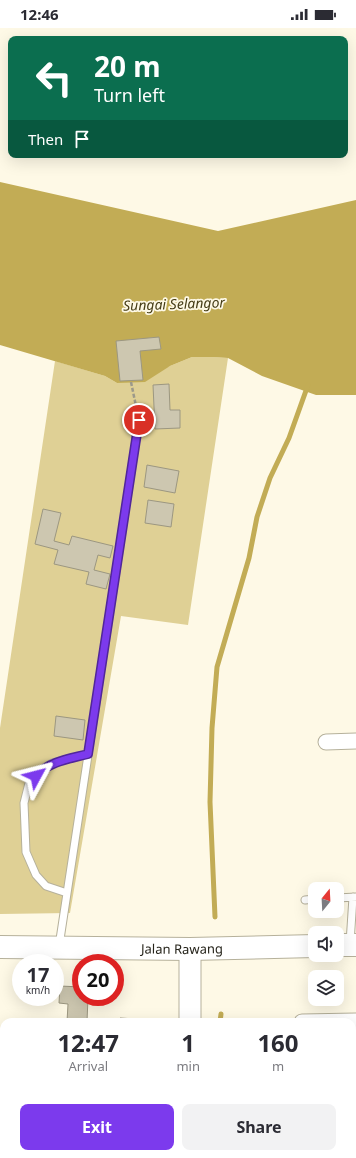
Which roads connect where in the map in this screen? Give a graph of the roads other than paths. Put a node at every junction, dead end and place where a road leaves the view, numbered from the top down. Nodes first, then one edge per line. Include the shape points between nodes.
1 (139, 420) road end
2 (356, 741) edge
3 (326, 742) dead end
4 (88, 754) junction
5 (67, 893) junction
6 (355, 897) edge
7 (344, 898) edge
8 (305, 900) dead end
9 (308, 900) edge
10 (348, 945) edge
11 (308, 946) edge
12 (0, 947) edge
13 (59, 949) junction
14 (190, 950) junction
15 (190, 1018) edge

1 - 4 lane
2 - 3 street
4 - 5 lane
4 - 5 lane via 52,763 42,769 29,783 24,803 26,852 36,875 46,886
5 - 13 lane
6 - 7 lane
6 - 10 lane
8 - 9 lane
11 - 14 main road, Jalan Rawang
12 - 13 main road, Jalan Rawang
13 - 14 main road, Jalan Rawang
14 - 15 street

